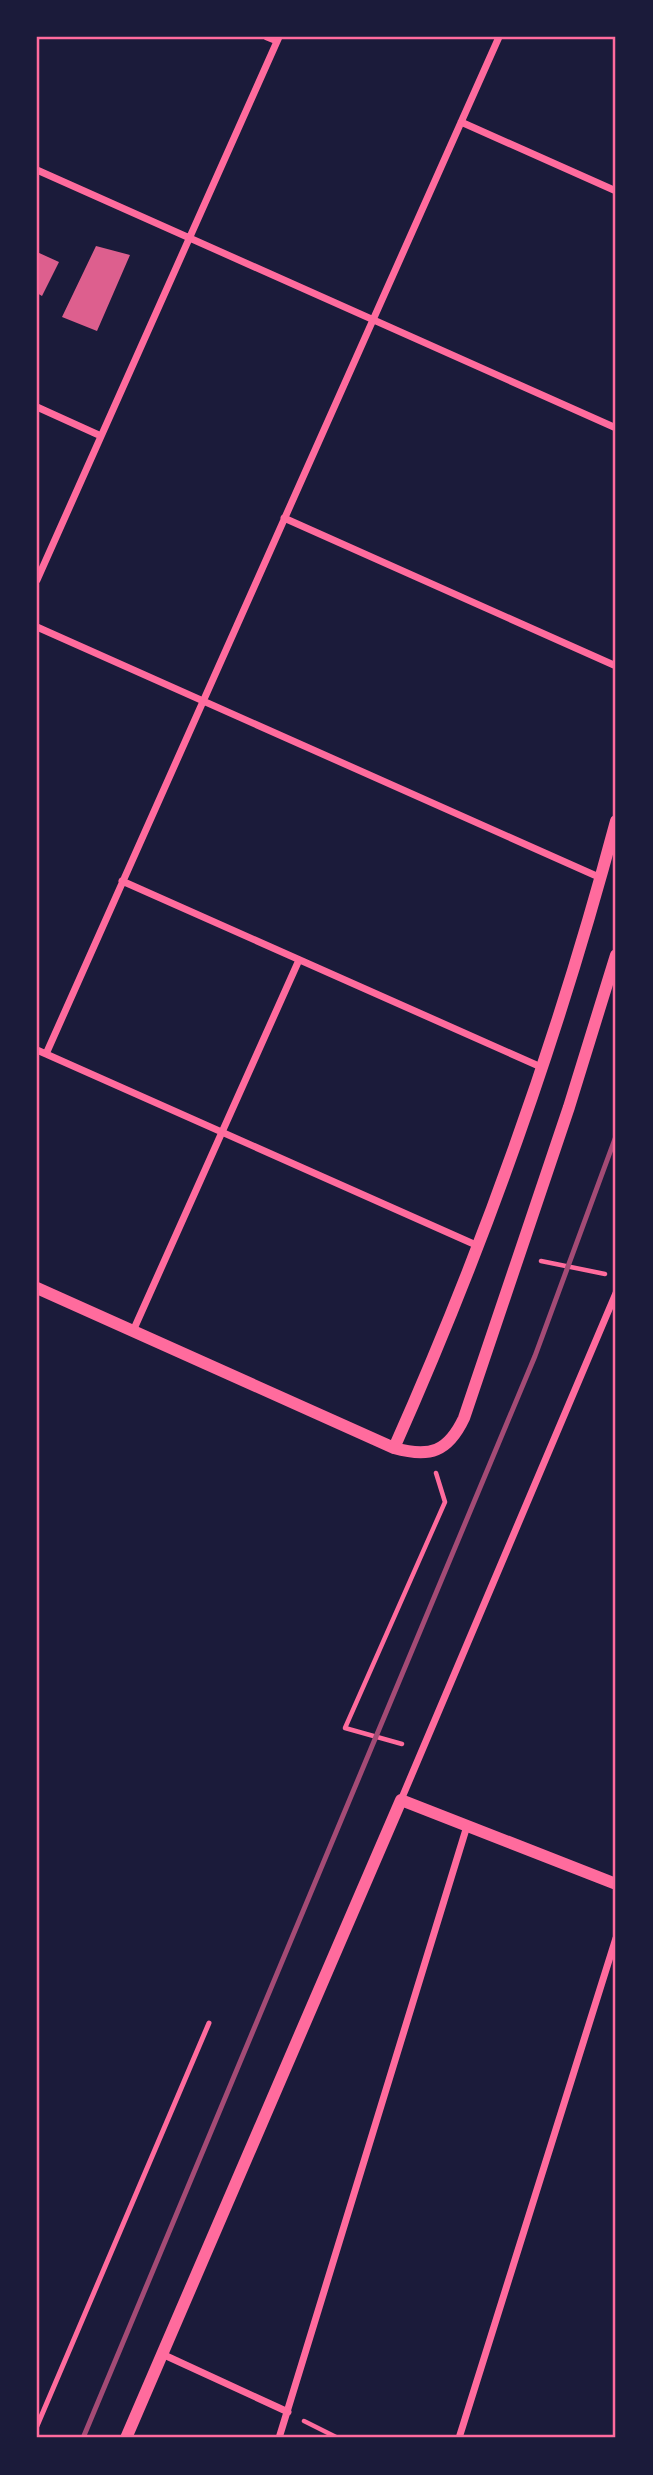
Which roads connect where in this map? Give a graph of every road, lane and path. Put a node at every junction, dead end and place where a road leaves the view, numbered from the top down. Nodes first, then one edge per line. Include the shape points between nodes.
1 (267, 37) edge
2 (499, 37) edge
3 (278, 39) edge
4 (461, 122) junction
5 (37, 170) edge
6 (616, 191) edge
7 (190, 238) junction
8 (373, 320) junction
9 (37, 407) edge
10 (616, 428) edge
11 (101, 436) junction
12 (284, 518) junction
13 (37, 580) edge
14 (37, 627) edge
15 (616, 666) edge
16 (203, 701) junction
17 (616, 821) edge
18 (601, 878) junction
19 (122, 881) junction
20 (616, 956) edge
21 (299, 960) junction
22 (37, 1049) edge
23 (46, 1054) junction
24 (541, 1067) junction
25 (222, 1132) junction
26 (477, 1245) junction
27 (521, 1253) junction
28 (616, 1276) edge
29 (37, 1288) edge
30 (616, 1293) edge
31 (133, 1331) junction
32 (394, 1448) junction
33 (430, 1453) junction
34 (399, 1743) dead end
35 (401, 1800) junction
36 (467, 1826) junction
37 (616, 1884) edge
38 (616, 1938) edge
39 (209, 2024) dead end
40 (161, 2354) junction
41 (288, 2412) junction
42 (37, 2426) edge
43 (126, 2438) edge
44 (279, 2438) edge
45 (338, 2438) edge
46 (459, 2438) edge

1 - 3 street
2 - 4 street
3 - 7 street
4 - 6 street
4 - 8 street
5 - 7 street
7 - 8 street
7 - 11 street
8 - 10 street
8 - 12 street
9 - 11 street
11 - 13 street
12 - 15 street
12 - 16 street
14 - 16 street
16 - 18 street
16 - 19 street
17 - 18 street
18 - 24 street
19 - 21 street
19 - 23 street
20 - 27 street
21 - 24 street
21 - 25 street
22 - 23 street
23 - 25 street
24 - 26 street
25 - 26 street
25 - 31 street
26 - 32 street via 440,1345
27 - 28 path via 568,1268
27 - 33 street via 464,1418 456,1434
29 - 31 street
30 - 35 street
31 - 32 street
32 - 33 street
33 - 34 path via 445,1502 345,1728
35 - 36 street
35 - 40 street
36 - 37 street
36 - 41 street
38 - 46 street
39 - 42 lane
40 - 41 street
40 - 43 street
41 - 44 street
41 - 45 path

